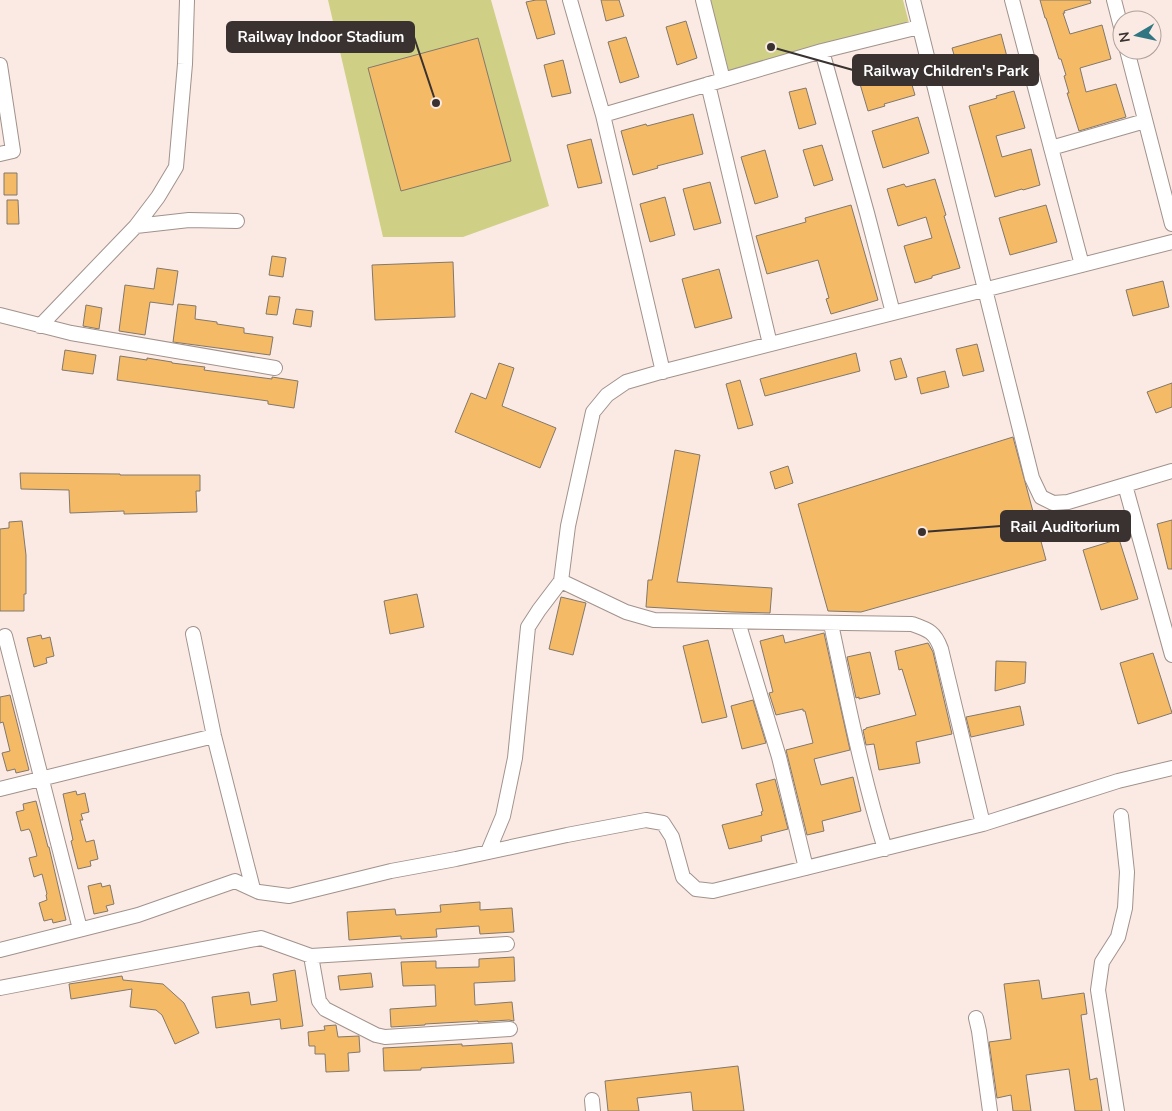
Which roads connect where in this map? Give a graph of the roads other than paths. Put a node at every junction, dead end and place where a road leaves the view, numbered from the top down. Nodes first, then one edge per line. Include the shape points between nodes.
1 (187, 0) edge
2 (570, 0) edge
3 (703, 0) edge
4 (913, 0) edge
5 (1012, 0) edge
6 (919, 27) junction
7 (822, 51) junction
8 (1130, 60) edge
9 (0, 65) edge
10 (723, 80) junction
11 (708, 84) junction
12 (603, 115) junction
13 (1145, 121) junction
14 (1051, 148) junction
15 (0, 154) edge
16 (237, 221) dead end
17 (1172, 224) edge
18 (136, 226) junction
19 (1172, 242) edge
20 (1082, 265) junction
21 (986, 289) junction
22 (893, 313) junction
23 (0, 316) edge
24 (40, 326) junction
25 (770, 344) junction
26 (275, 368) dead end
27 (662, 372) junction
28 (1172, 471) edge
29 (1125, 485) junction
30 (561, 581) junction
31 (738, 622) junction
32 (831, 624) junction
33 (193, 634) dead end
34 (5, 636) dead end
35 (1172, 655) edge
36 (214, 736) junction
37 (1172, 768) edge
38 (42, 779) junction
39 (0, 789) edge
40 (1121, 816) dead end
41 (983, 824) junction
42 (885, 849) junction
43 (488, 852) junction
44 (806, 868) junction
45 (253, 889) junction
46 (80, 929) junction
47 (507, 944) dead end
48 (0, 950) edge
49 (311, 956) junction
50 (0, 988) edge
51 (976, 1018) dead end
52 (510, 1029) dead end
53 (990, 1111) edge
54 (1117, 1111) edge

1 - 18 street via 176,167
2 - 12 street
3 - 10 street
4 - 6 street
5 - 14 street
6 - 7 street
6 - 21 street
7 - 10 street
7 - 22 street
8 - 13 street
9 - 15 street via 13,151
10 - 11 street
11 - 12 street
11 - 25 street
12 - 27 street
13 - 14 street
13 - 17 street
14 - 20 street
16 - 18 street via 189,220
18 - 24 street
19 - 20 street
20 - 21 street
21 - 22 street
21 - 29 street via 1032,478 1041,497 1053,503 1068,502
22 - 25 street
23 - 24 street
24 - 26 street
25 - 27 street
27 - 30 street via 626,382 607,395 593,412 568,526
28 - 29 street
29 - 35 street
30 - 31 street via 626,612 654,620
30 - 43 street via 528,627 515,758 503,816
31 - 32 street
31 - 44 street via 779,757
32 - 41 street via 912,624 928,629 937,638
32 - 42 street via 850,718
33 - 36 street
34 - 38 street
36 - 38 street
36 - 45 street
37 - 41 street via 1118,781
38 - 39 street
38 - 46 street
40 - 54 street via 1127,872 1125,908 1118,937 1102,962 1098,990
41 - 42 street
42 - 44 street
43 - 44 street via 646,820 663,823 672,837 683,877 696,889 713,891
43 - 45 street via 289,896
45 - 46 street via 235,880 138,915
46 - 48 street
47 - 49 street
49 - 50 street via 261,938
49 - 52 street via 321,1005 376,1035
51 - 53 street

